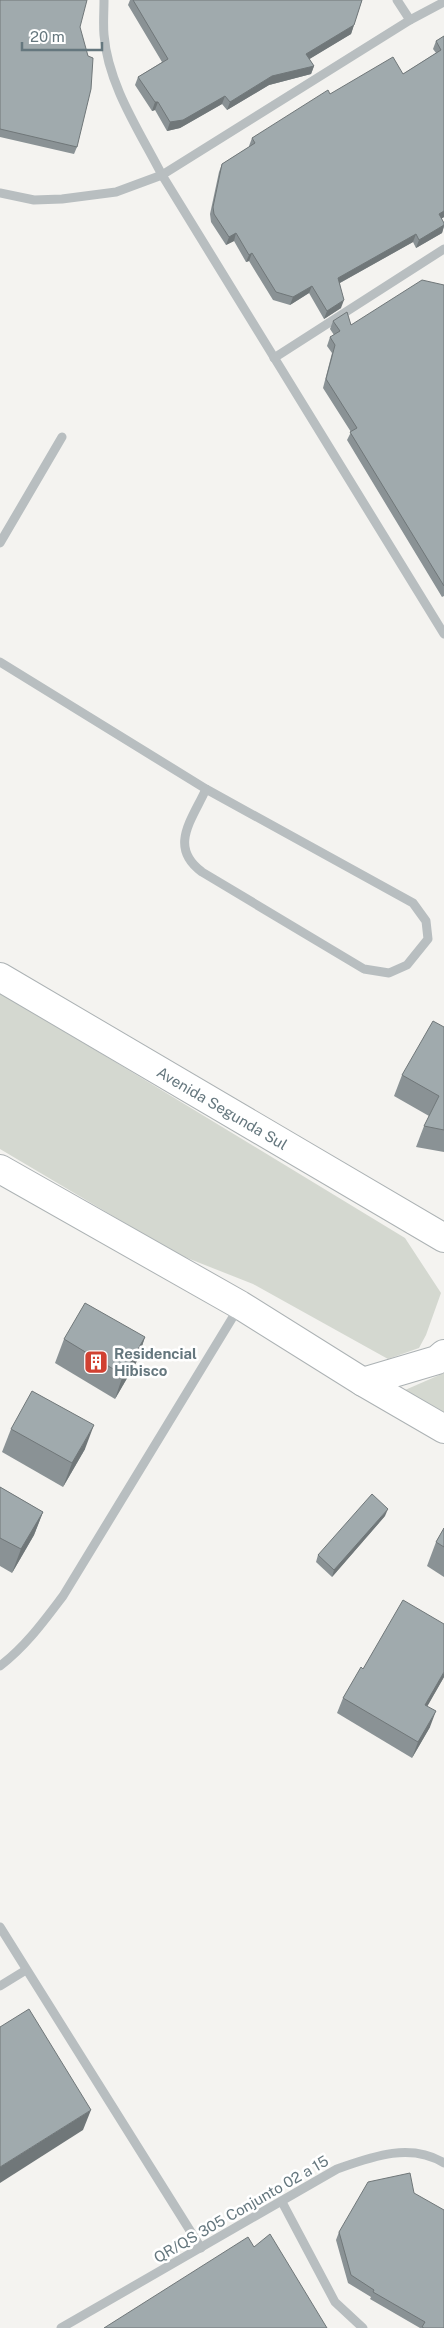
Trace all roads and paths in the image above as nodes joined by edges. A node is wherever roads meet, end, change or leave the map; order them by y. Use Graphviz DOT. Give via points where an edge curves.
graph roads {
  1 [pos="104,0"];
  2 [pos="397,0"];
  3 [pos="444,2"];
  4 [pos="410,20"];
  5 [pos="162,175"];
  6 [pos="0,193"];
  7 [pos="444,249"];
  8 [pos="274,358"];
  9 [pos="62,437"];
  10 [pos="0,543"];
  11 [pos="444,634"];
  12 [pos="0,662"];
  13 [pos="206,789"];
  14 [pos="0,977"];
  15 [pos="0,1169"];
  16 [pos="444,1238"];
  17 [pos="240,1305"];
  18 [pos="444,1354"];
  19 [pos="363,1382"];
  20 [pos="444,1429"];
  21 [pos="0,1666"];
  22 [pos="0,1928"];
  23 [pos="26,1970"];
  24 [pos="0,1986"];
  25 [pos="444,2162"];
  26 [pos="282,2202"];
  27 [pos="201,2248"];
  28 [pos="62,2328"];
  29 [pos="363,2328"];
  1 -- 5 [label="street" via="104,36 111,65 124,101"];
  2 -- 4 [label="street"];
  3 -- 4 [label="street"];
  4 -- 5 [label="street"];
  5 -- 6 [label="street" via="116,192 62,200 34,200"];
  5 -- 8 [label="street"];
  7 -- 8 [label="street"];
  8 -- 11 [label="street"];
  9 -- 10 [label="street"];
  12 -- 13 [label="street"];
  13 -- 13 [label="street" via="413,903 426,921 428,939 407,965 389,973 364,969 202,872 192,865 183,840"];
  14 -- 16 [label="main road, Avenida Segunda Sul"];
  15 -- 17 [label="main road"];
  17 -- 19 [label="main road"];
  17 -- 21 [label="street" via="63,1596 32,1637"];
  18 -- 19 [label="main road" via="437,1360"];
  19 -- 20 [label="main road"];
  22 -- 23 [label="street"];
  23 -- 24 [label="street"];
  23 -- 27 [label="street"];
  25 -- 26 [label="street, QR/QS 305 Conjunto 02 a 15" via="402,2151 366,2159 337,2169"];
  26 -- 27 [label="street, QR/QS 305 Conjunto 02 a 15"];
  26 -- 29 [label="street" via="335,2302"];
  27 -- 28 [label="street, QR/QS 305 Conjunto 02 a 15"];
}
